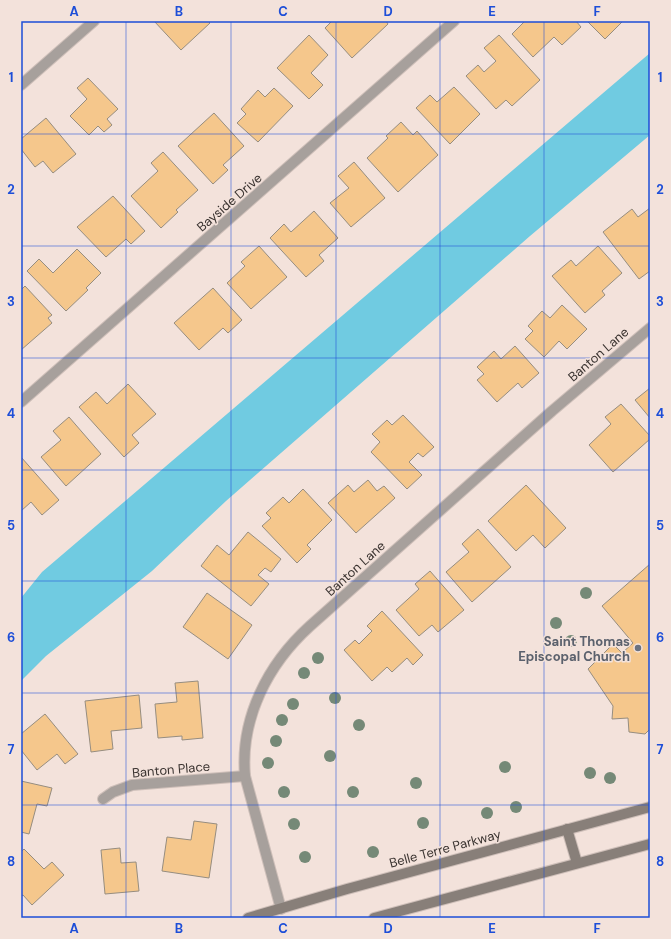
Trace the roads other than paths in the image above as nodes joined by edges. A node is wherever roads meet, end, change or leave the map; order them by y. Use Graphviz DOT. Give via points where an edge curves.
graph roads {
  1 [pos="94,21"];
  2 [pos="454,21"];
  3 [pos="21,85"];
  4 [pos="650,328"];
  5 [pos="21,402"];
  6 [pos="245,776"];
  7 [pos="103,799"];
  8 [pos="650,807"];
  9 [pos="567,828"];
  10 [pos="650,844"];
  11 [pos="577,863"];
  12 [pos="281,909"];
  13 [pos="248,918"];
  14 [pos="374,918"];
  1 -- 3 [label="street"];
  2 -- 5 [label="street, Bayside Drive"];
  4 -- 6 [label="street, Banton Lane" via="528,432 290,646 265,681 254,708 245,746"];
  6 -- 7 [label="street, Banton Place" via="132,785"];
  6 -- 12 [label="street, Banton Lane"];
  8 -- 9 [label="main road, Belle Terre Parkway"];
  9 -- 11 [label="main road"];
  9 -- 12 [label="main road, Belle Terre Parkway"];
  10 -- 11 [label="main road"];
  11 -- 14 [label="main road"];
  12 -- 13 [label="main road, Belle Terre Parkway"];
}
